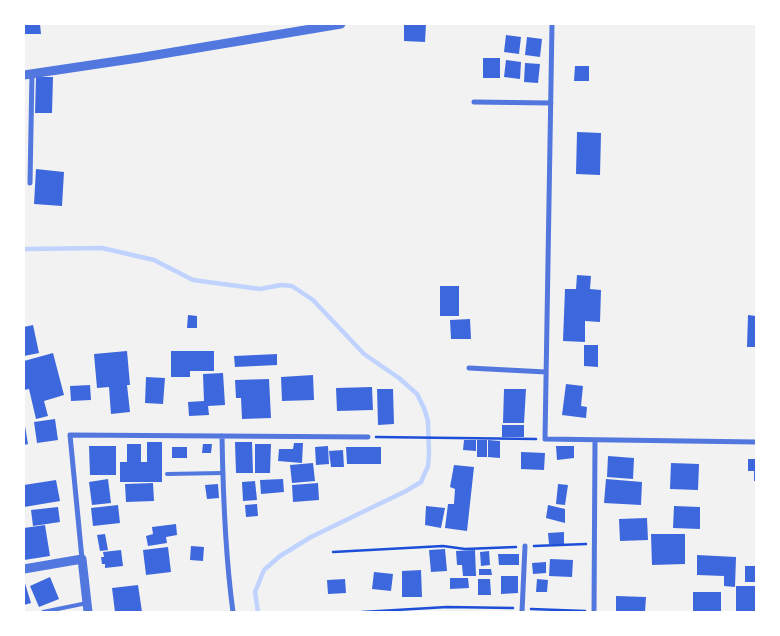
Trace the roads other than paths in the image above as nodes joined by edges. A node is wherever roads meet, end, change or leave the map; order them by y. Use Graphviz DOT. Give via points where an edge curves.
graph roads {
  1 [pos="341,24"];
  2 [pos="552,24"];
  3 [pos="28,74"];
  4 [pos="474,102"];
  5 [pos="551,103"];
  6 [pos="30,183"];
  7 [pos="469,368"];
  8 [pos="546,372"];
  9 [pos="222,436"];
  10 [pos="368,437"];
  11 [pos="595,440"];
  12 [pos="756,442"];
  13 [pos="222,473"];
  14 [pos="167,474"];
  15 [pos="525,546"];
  16 [pos="82,559"];
  17 [pos="24,569"];
  18 [pos="88,608"];
  19 [pos="522,610"];
  20 [pos="43,612"];
  21 [pos="233,612"];
  22 [pos="594,612"];
  1 -- 3 [label="street"];
  2 -- 5 [label="street"];
  3 -- 6 [label="street"];
  4 -- 5 [label="street"];
  5 -- 8 [label="street"];
  7 -- 8 [label="street"];
  8 -- 11 [label="street" via="545,439"];
  9 -- 10 [label="street"];
  9 -- 13 [label="street"];
  9 -- 16 [label="street" via="70,434"];
  11 -- 12 [label="street"];
  11 -- 22 [label="street"];
  13 -- 14 [label="lane"];
  13 -- 21 [label="street"];
  15 -- 19 [label="street"];
  16 -- 17 [label="street"];
  16 -- 18 [label="street"];
  18 -- 20 [label="lane"];
}
